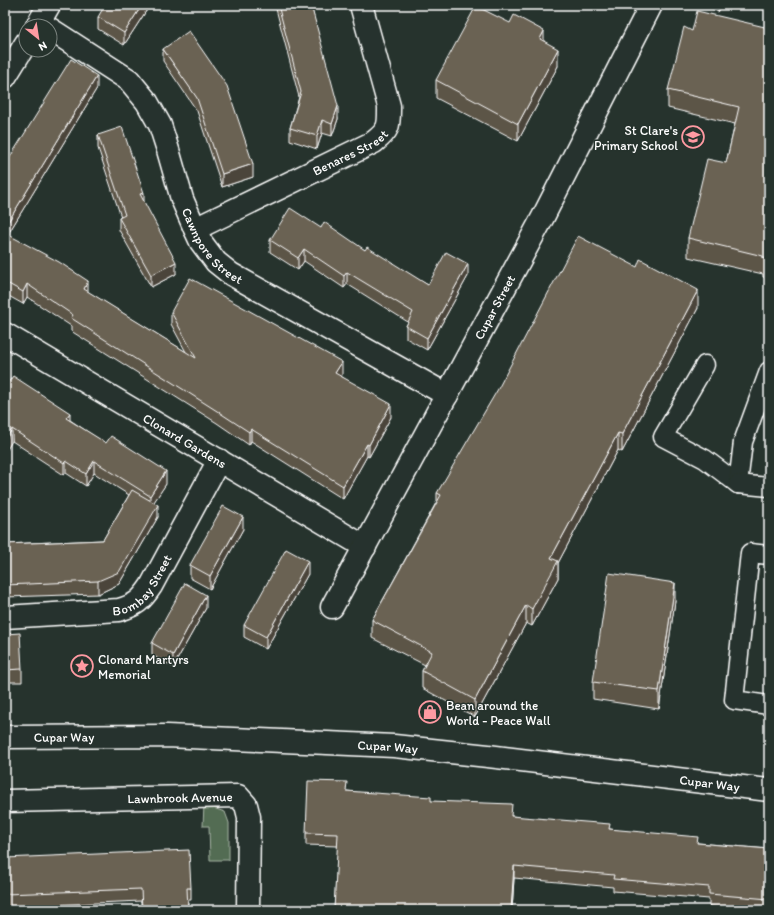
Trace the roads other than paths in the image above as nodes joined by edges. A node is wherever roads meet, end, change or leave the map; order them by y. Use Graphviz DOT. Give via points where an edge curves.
graph roads {
  1 [pos="361,5"];
  2 [pos="651,5"];
  3 [pos="58,32"];
  4 [pos="18,56"];
  5 [pos="5,77"];
  6 [pos="195,229"];
  7 [pos="5,334"];
  8 [pos="705,365"];
  9 [pos="769,371"];
  10 [pos="447,395"];
  11 [pos="219,460"];
  12 [pos="738,484"];
  13 [pos="769,487"];
  14 [pos="365,547"];
  15 [pos="769,555"];
  16 [pos="332,607"];
  17 [pos="5,617"];
  18 [pos="769,705"];
  19 [pos="5,737"];
  20 [pos="769,790"];
  21 [pos="5,801"];
  22 [pos="248,910"];
  1 -- 6 [label="street, Benares Street" via="388,106 389,123 385,133 374,142"];
  2 -- 10 [label="street, Cupar Street" via="543,217"];
  3 -- 6 [label="street, Cawnpore Street" via="129,80 147,102 160,125 182,199"];
  4 -- 5 [label="street"];
  6 -- 10 [label="street, Cawnpore Street" via="216,262 231,274"];
  7 -- 11 [label="street, Clonard Gardens"];
  8 -- 12 [label="lane" via="663,437 705,459"];
  9 -- 12 [label="lane" via="744,442"];
  10 -- 14 [label="street, Cupar Street"];
  11 -- 14 [label="street, Clonard Gardens"];
  11 -- 17 [label="street, Bombay Street" via="143,598 132,606 119,610"];
  12 -- 13 [label="lane"];
  14 -- 16 [label="street, Cupar Street"];
  15 -- 18 [label="lane" via="750,553 734,700"];
  19 -- 20 [label="street, Cupar Way" via="167,736 394,746"];
  21 -- 22 [label="street, Lawnbrook Avenue" via="238,796 246,805 249,817"];
}
